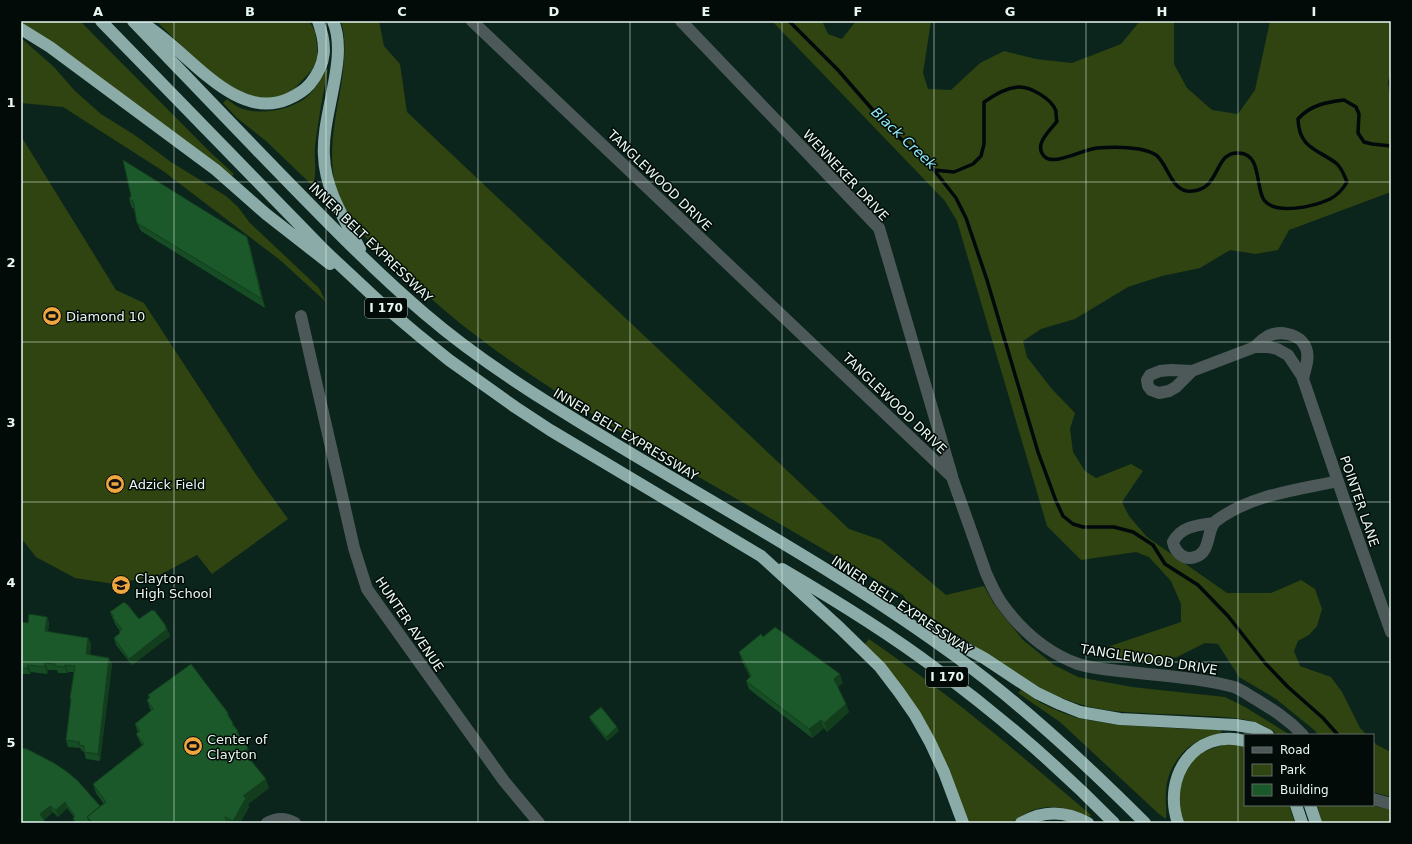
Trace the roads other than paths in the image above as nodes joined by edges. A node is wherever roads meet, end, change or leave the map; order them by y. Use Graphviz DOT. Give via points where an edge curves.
graph roads {
  1 [pos="102,21"];
  2 [pos="133,21"];
  3 [pos="137,21"];
  4 [pos="318,21"];
  5 [pos="333,21"];
  6 [pos="472,21"];
  7 [pos="681,21"];
  8 [pos="21,29"];
  9 [pos="365,259"];
  10 [pos="385,307"];
  11 [pos="301,316"];
  12 [pos="1256,347"];
  13 [pos="1192,371"];
  14 [pos="1303,379"];
  15 [pos="952,477"];
  16 [pos="1338,481"];
  17 [pos="1214,523"];
  18 [pos="761,556"];
  19 [pos="876,601"];
  20 [pos="1391,632"];
  21 [pos="1266,734"];
  22 [pos="1302,734"];
  23 [pos="1244,741"];
  24 [pos="1374,799"];
  25 [pos="1391,804"];
  26 [pos="1296,806"];
  27 [pos="1310,806"];
  28 [pos="267,823"];
  29 [pos="295,823"];
  30 [pos="539,823"];
  31 [pos="963,823"];
  32 [pos="1021,823"];
  33 [pos="1088,823"];
  34 [pos="1114,823"];
  35 [pos="1145,823"];
  36 [pos="1178,823"];
  37 [pos="1302,823"];
  38 [pos="1316,823"];
  1 -- 10 [label="highway, I 170" via="296,221"];
  2 -- 9 [label="highway, INNER BELT EXPRESSWAY / I 170"];
  3 -- 4 [label="highway" via="175,47 222,88 246,101 272,104 298,95 316,77 325,48 324,35"];
  5 -- 9 [label="highway" via="338,43 324,136 326,173 334,197"];
  6 -- 15 [label="street, TANGLEWOOD DRIVE"];
  7 -- 15 [label="street, WENNEKER DRIVE" via="879,228"];
  8 -- 10 [label="highway" via="50,47 216,170 266,214"];
  9 -- 19 [label="highway, INNER BELT EXPRESSWAY / I 170" via="426,314 524,388"];
  10 -- 18 [label="highway, I 170" via="448,360 515,407"];
  11 -- 30 [label="street, HUNTER AVENUE" via="354,548 367,588 504,782"];
  12 -- 13 [label="street, POINTER LANE"];
  12 -- 14 [label="street, POINTER LANE" via="1277,349 1288,356"];
  12 -- 14 [label="street, POINTER LANE" via="1265,337 1278,334 1288,334 1300,339 1306,348 1308,360"];
  14 -- 16 [label="street, POINTER LANE"];
  15 -- 22 [label="street, TANGLEWOOD DRIVE" via="986,573 1002,604 1021,626 1049,649 1080,664 1206,681 1236,688 1280,713"];
  16 -- 17 [label="street" via="1256,500"];
  16 -- 20 [label="street, POINTER LANE"];
  18 -- 31 [label="highway" via="863,649 899,692 930,742"];
  18 -- 34 [label="highway, I 170" via="866,620 935,668 1031,745"];
  19 -- 21 [label="highway" via="984,658 1037,693 1080,712 1120,719 1236,725 1254,728"];
  19 -- 35 [label="highway, INNER BELT EXPRESSWAY / I 170" via="960,659 1025,711"];
  23 -- 36 [label="highway" via="1224,739 1207,743 1185,762 1178,773 1174,788"];
  24 -- 25 [label="street"];
  26 -- 37 [label="highway"];
  27 -- 38 [label="highway"];
  28 -- 29 [label="street" via="275,819 284,819"];
  32 -- 33 [label="highway" via="1047,813 1061,813"];
}
